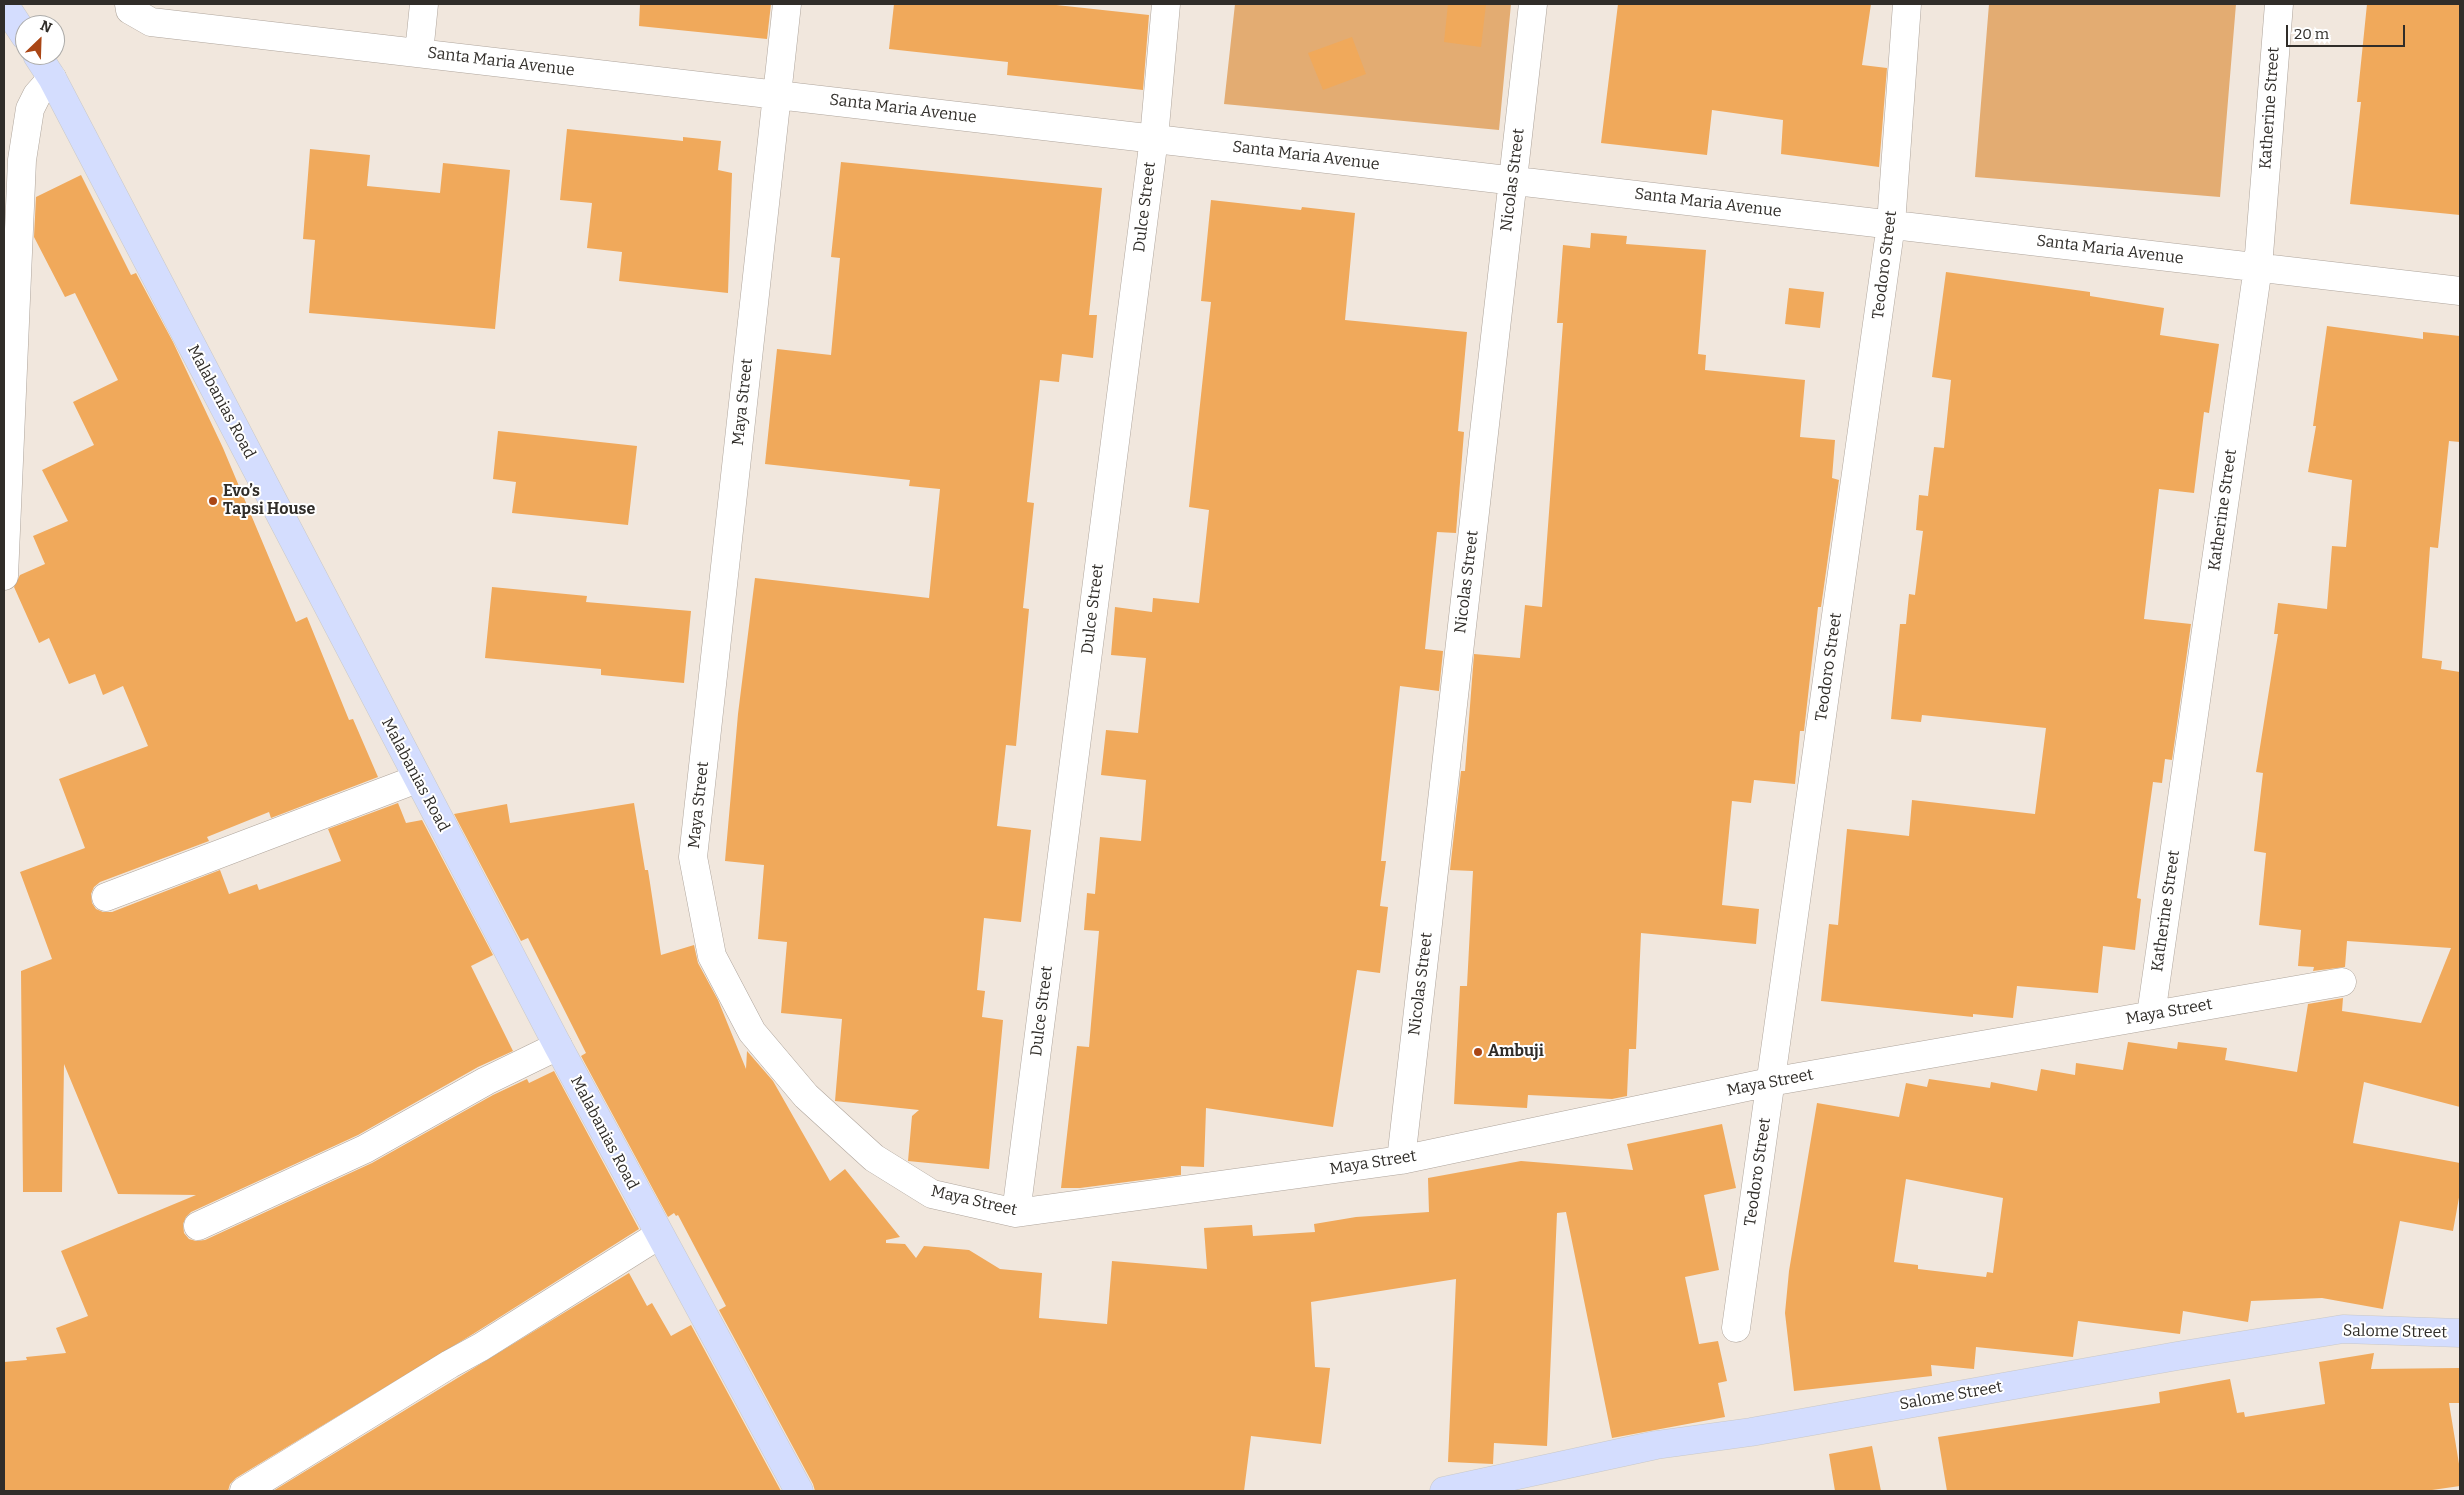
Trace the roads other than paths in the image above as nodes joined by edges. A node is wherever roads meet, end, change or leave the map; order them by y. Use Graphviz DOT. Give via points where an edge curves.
graph roads {
  1 [pos="4,4"];
  2 [pos="129,4"];
  3 [pos="424,4"];
  4 [pos="787,4"];
  5 [pos="1166,4"];
  6 [pos="1533,4"];
  7 [pos="1907,4"];
  8 [pos="2279,4"];
  9 [pos="15,21"];
  10 [pos="419,53"];
  11 [pos="44,65"];
  12 [pos="52,78"];
  13 [pos="777,95"];
  14 [pos="1154,138"];
  15 [pos="1513,180"];
  16 [pos="1891,224"];
  17 [pos="2258,267"];
  18 [pos="2460,291"];
  19 [pos="4,576"];
  20 [pos="417,779"];
  21 [pos="106,897"];
  22 [pos="2342,982"];
  23 [pos="2151,1015"];
  24 [pos="558,1046"];
  25 [pos="1770,1082"];
  26 [pos="1401,1160"];
  27 [pos="1016,1214"];
  28 [pos="198,1226"];
  29 [pos="659,1235"];
  30 [pos="1736,1328"];
  31 [pos="2460,1333"];
  32 [pos="244,1491"];
  33 [pos="799,1491"];
  34 [pos="1444,1491"];
  1 -- 9 [label="main road"];
  2 -- 10 [label="street, Santa Maria Avenue" via="130,10 151,22"];
  3 -- 10 [label="street"];
  4 -- 13 [label="street, Maya Street"];
  5 -- 14 [label="street, Dulce Street"];
  6 -- 15 [label="street, Nicolas Street"];
  7 -- 16 [label="street, Teodoro Street"];
  8 -- 17 [label="street, Katherine Street"];
  10 -- 13 [label="street, Santa Maria Avenue"];
  11 -- 12 [label="main road, Malabanias Road"];
  12 -- 19 [label="street" via="30,109 22,160"];
  12 -- 20 [label="main road, Malabanias Road"];
  13 -- 14 [label="street, Santa Maria Avenue"];
  13 -- 27 [label="street, Maya Street" via="693,857 712,956 752,1032 806,1096 874,1158 932,1194"];
  14 -- 15 [label="street, Santa Maria Avenue"];
  14 -- 27 [label="street, Dulce Street"];
  15 -- 16 [label="street, Santa Maria Avenue"];
  15 -- 26 [label="street, Nicolas Street"];
  16 -- 17 [label="street, Santa Maria Avenue"];
  16 -- 25 [label="street, Teodoro Street"];
  17 -- 18 [label="street, Santa Maria Avenue"];
  17 -- 23 [label="street, Katherine Street"];
  20 -- 21 [label="street"];
  20 -- 24 [label="main road, Malabanias Road"];
  22 -- 23 [label="street, Maya Street"];
  23 -- 25 [label="street, Maya Street"];
  24 -- 28 [label="street" via="486,1081 365,1149"];
  24 -- 29 [label="main road, Malabanias Road"];
  25 -- 26 [label="street, Maya Street"];
  25 -- 30 [label="street, Teodoro Street"];
  26 -- 27 [label="street, Maya Street"];
  29 -- 32 [label="street"];
  29 -- 33 [label="main road, Malabanias Road"];
  31 -- 34 [label="main road, Salome Street" via="2334,1331 1750,1432 1656,1445"];
}
